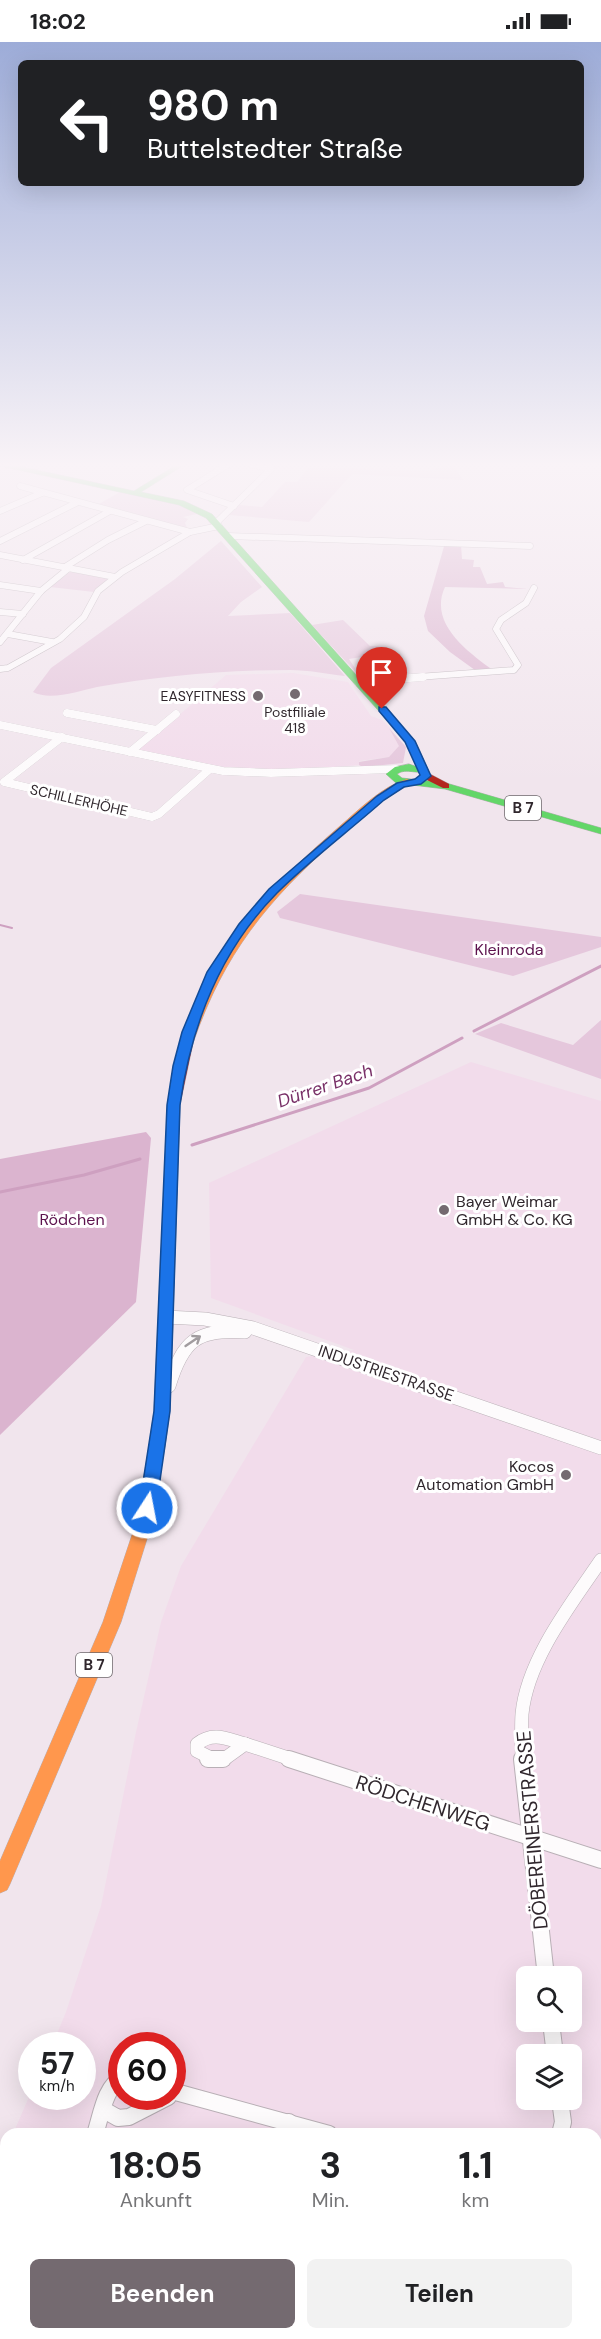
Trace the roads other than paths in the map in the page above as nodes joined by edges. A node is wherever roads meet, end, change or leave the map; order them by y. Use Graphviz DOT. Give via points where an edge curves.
graph roads {
  1 [pos="66,569"];
  2 [pos="73,569"];
  3 [pos="128,569"];
  4 [pos="258,569"];
  5 [pos="115,577"];
  6 [pos="0,585"];
  7 [pos="534,588"];
  8 [pos="41,591"];
  9 [pos="0,612"];
  10 [pos="24,615"];
  11 [pos="8,634"];
  12 [pos="0,642"];
  13 [pos="52,642"];
  14 [pos="0,669"];
  15 [pos="358,682"];
  16 [pos="67,712"];
  17 [pos="176,714"];
  18 [pos="0,725"];
  19 [pos="157,729"];
  20 [pos="62,737"];
  21 [pos="130,752"];
  22 [pos="210,769"];
  23 [pos="407,775"];
  24 [pos="601,831"];
  25 [pos="166,1317"];
  26 [pos="272,1334"];
  27 [pos="162,1411"];
  28 [pos="601,1448"];
  29 [pos="601,1560"];
  30 [pos="245,1744"];
  31 [pos="530,1838"];
  32 [pos="601,1860"];
  33 [pos="0,1884"];
  34 [pos="545,1966"];
  35 [pos="108,2091"];
  36 [pos="186,2097"];
  37 [pos="104,2110"];
  38 [pos="140,2110"];
  39 [pos="561,2110"];
  40 [pos="97,2128"];
  41 [pos="287,2128"];
  42 [pos="562,2128"];
  1 -- 8 [label="street"];
  2 -- 5 [label="street"];
  3 -- 5 [label="street"];
  4 -- 15 [label="main road"];
  5 -- 13 [label="street" via="95,595 75,626"];
  6 -- 8 [label="street"];
  7 -- 15 [label="street" via="526,603 501,620 496,629 518,665 514,670"];
  8 -- 10 [label="street"];
  9 -- 10 [label="street"];
  10 -- 11 [label="street"];
  11 -- 12 [label="street"];
  11 -- 13 [label="street"];
  13 -- 14 [label="street"];
  15 -- 23 [label="main road" via="410,741 415,752"];
  16 -- 19 [label="street"];
  17 -- 19 [label="street"];
  18 -- 20 [label="street"];
  19 -- 21 [label="street"];
  20 -- 21 [label="street"];
  20 -- 22 [label="street, SCHILLERHÖHE" via="4,782 152,817"];
  21 -- 22 [label="street"];
  22 -- 23 [label="street" via="260,773 354,770"];
  23 -- 24 [label="main road, B 7"];
  23 -- 25 [label="main road, B 7" via="297,869 257,909 213,972 180,1066 174,1105"];
  25 -- 26 [label="street, INDUSTRIESTRASSE" via="221,1321"];
  25 -- 27 [label="main road, B 7"];
  27 -- 26 [label="street, one-way" via="179,1354 194,1340 210,1333 232,1331"];
  26 -- 28 [label="street, INDUSTRIESTRASSE"];
  27 -- 33 [label="main road, B 7" via="151,1492 126,1585"];
  29 -- 31 [label="street, DÖBEREINERSTRASSE" via="534,1667 522,1713 522,1763"];
  30 -- 31 [label="street, RÖDCHENWEG"];
  31 -- 32 [label="street, RÖDCHENWEG"];
  31 -- 34 [label="street, DÖBEREINERSTRASSE"];
  35 -- 37 [label="street"];
  36 -- 41 [label="street"];
  37 -- 38 [label="street" via="118,2118"];
  37 -- 40 [label="street"];
  39 -- 42 [label="street"];
}
